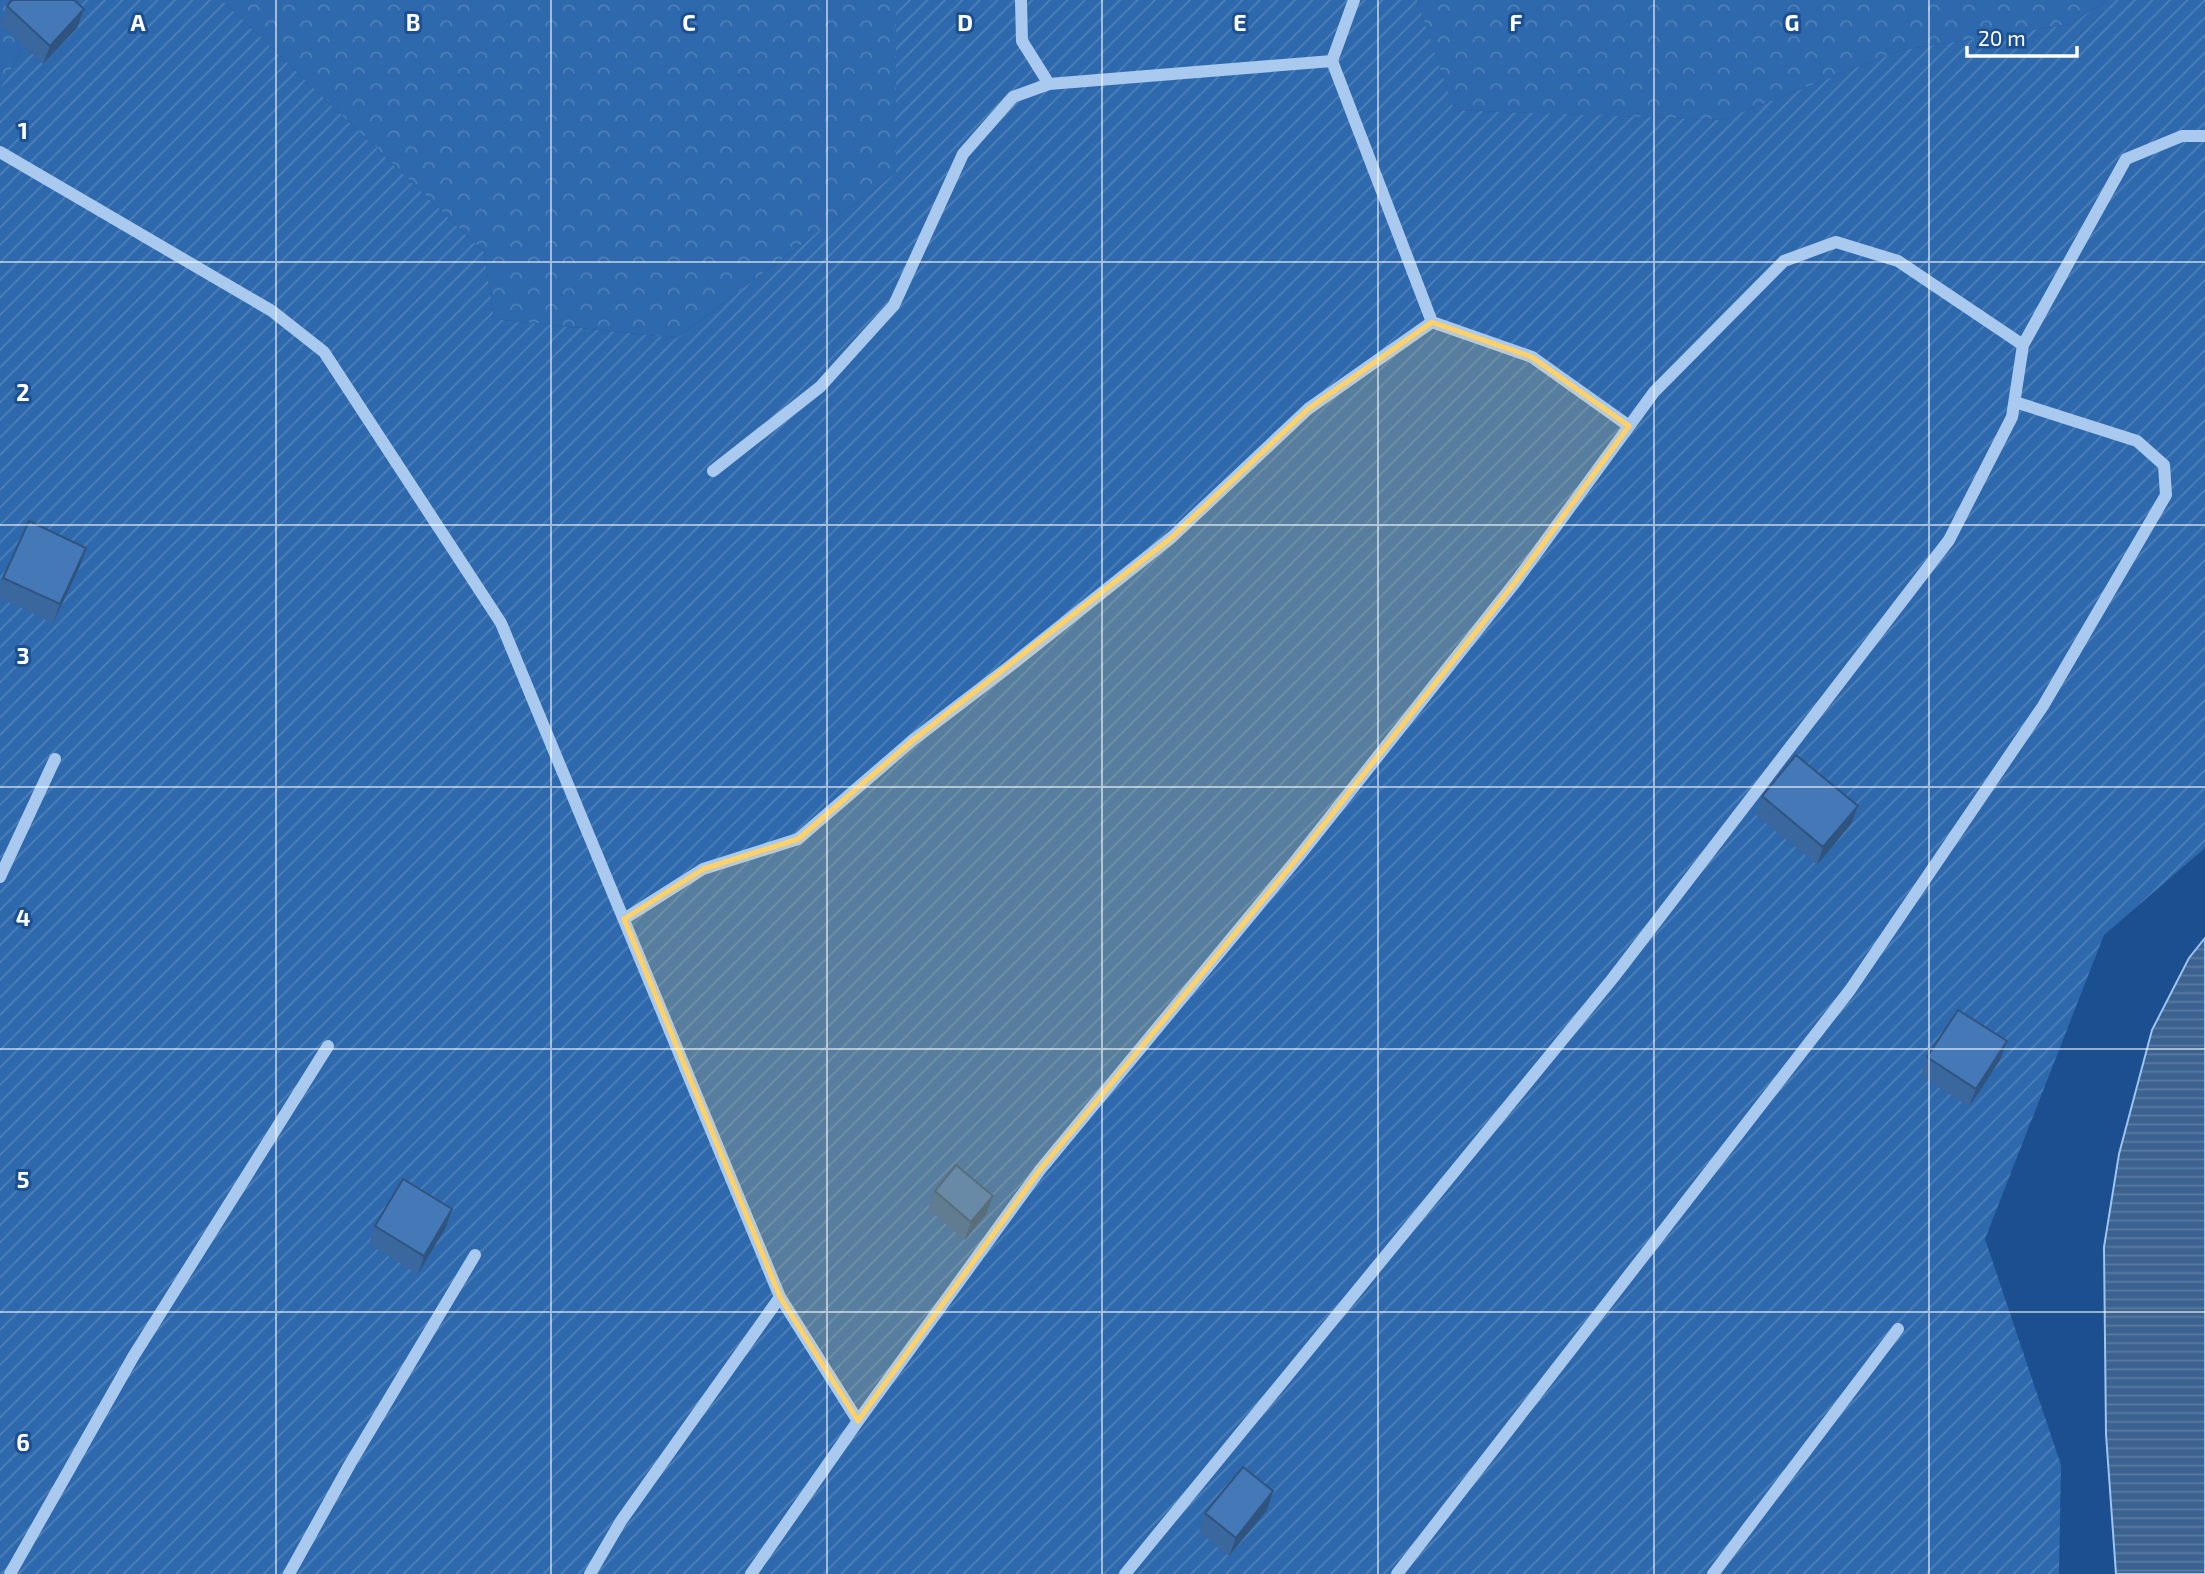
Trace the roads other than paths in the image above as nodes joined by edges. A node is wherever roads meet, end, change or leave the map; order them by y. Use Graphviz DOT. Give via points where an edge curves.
graph roads {
  1 [pos="1021,0"];
  2 [pos="1354,0"];
  3 [pos="1332,61"];
  4 [pos="1048,84"];
  5 [pos="2205,136"];
  6 [pos="0,152"];
  7 [pos="1432,322"];
  8 [pos="2024,345"];
  9 [pos="2015,402"];
  10 [pos="1629,426"];
  11 [pos="713,471"];
  12 [pos="55,759"];
  13 [pos="0,877"];
  14 [pos="624,919"];
  15 [pos="328,1046"];
  16 [pos="475,1255"];
  17 [pos="779,1297"];
  18 [pos="1898,1329"];
  19 [pos="858,1421"];
  20 [pos="10,1574"];
  21 [pos="289,1574"];
  22 [pos="590,1574"];
  23 [pos="751,1574"];
  24 [pos="1125,1574"];
  25 [pos="1397,1574"];
  26 [pos="1713,1574"];
  1 -- 4 [label="street" via="1022,40"];
  2 -- 3 [label="street"];
  3 -- 4 [label="street"];
  3 -- 7 [label="street"];
  4 -- 11 [label="street" via="1013,97 963,154 894,305 820,387"];
  5 -- 8 [label="street" via="2182,136 2126,159"];
  6 -- 14 [label="street" via="272,311 324,352 501,623"];
  7 -- 10 [label="street" via="1532,357"];
  7 -- 14 [label="street" via="1308,409 1172,537 913,740 798,839 703,869"];
  8 -- 9 [label="street"];
  8 -- 10 [label="street" via="1898,261 1836,242 1784,261 1654,392"];
  9 -- 24 [label="street" via="1949,540 1613,978"];
  9 -- 25 [label="street" via="2137,440 2164,465 2166,495 2043,706 1850,990"];
  10 -- 19 [label="street" via="1517,580 1296,860 1040,1170"];
  12 -- 13 [label="street"];
  14 -- 17 [label="street"];
  15 -- 20 [label="street" via="133,1357"];
  16 -- 21 [label="street"];
  17 -- 19 [label="street"];
  17 -- 22 [label="street" via="621,1521"];
  18 -- 26 [label="street"];
  19 -- 23 [label="street"];
}
